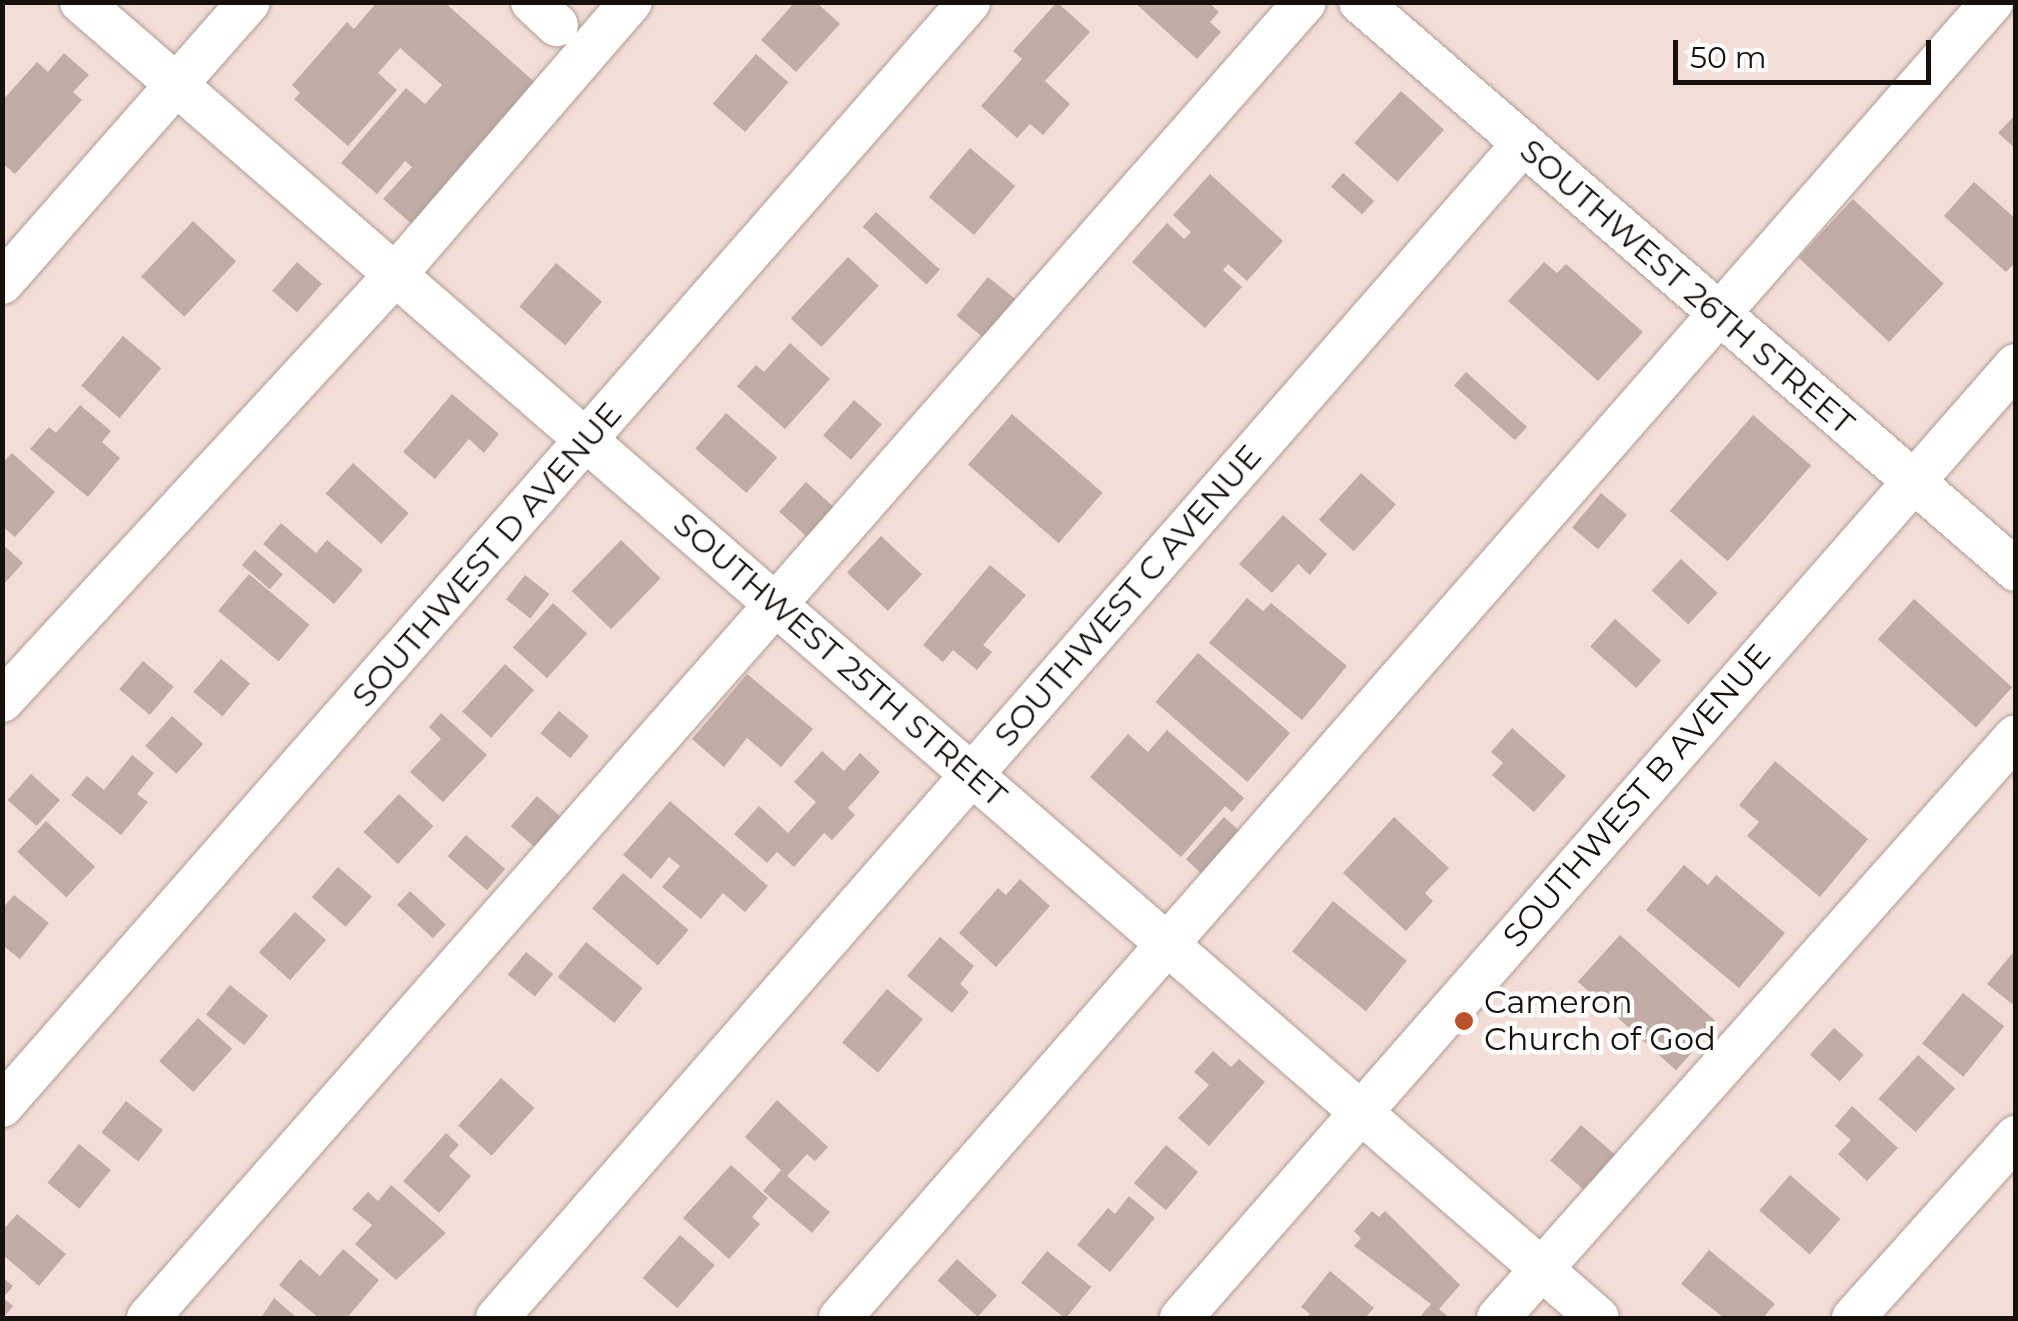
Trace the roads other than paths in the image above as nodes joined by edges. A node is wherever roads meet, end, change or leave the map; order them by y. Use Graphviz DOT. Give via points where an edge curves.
graph roads {
  1 [pos="81,2"];
  2 [pos="249,2"];
  3 [pos="631,2"];
  4 [pos="969,2"];
  5 [pos="1305,2"];
  6 [pos="1360,2"];
  7 [pos="1992,2"];
  8 [pos="176,84"];
  9 [pos="1522,144"];
  10 [pos="395,275"];
  11 [pos="3,283"];
  12 [pos="1722,316"];
  13 [pos="2016,365"];
  14 [pos="587,441"];
  15 [pos="1912,481"];
  16 [pos="2016,570"];
  17 [pos="777,606"];
  18 [pos="2,701"];
  19 [pos="2016,736"];
  20 [pos="972,775"];
  21 [pos="1168,945"];
  22 [pos="2,1106"];
  23 [pos="1361,1114"];
  24 [pos="2016,1137"];
  25 [pos="1541,1269"];
  26 [pos="148,1318"];
  27 [pos="497,1318"];
  28 [pos="840,1318"];
  29 [pos="1181,1318"];
  30 [pos="1498,1318"];
  31 [pos="1598,1318"];
  32 [pos="1853,1318"];
  1 -- 8 [label="street, SOUTHWEST 25TH STREET"];
  2 -- 8 [label="street"];
  3 -- 10 [label="street"];
  4 -- 14 [label="street, SOUTHWEST D AVENUE"];
  5 -- 17 [label="street"];
  6 -- 9 [label="street, SOUTHWEST 26TH STREET"];
  7 -- 12 [label="street"];
  8 -- 10 [label="street, SOUTHWEST 25TH STREET"];
  8 -- 11 [label="street"];
  9 -- 12 [label="street, SOUTHWEST 26TH STREET"];
  9 -- 20 [label="street, SOUTHWEST C AVENUE"];
  10 -- 14 [label="street, SOUTHWEST 25TH STREET"];
  10 -- 18 [label="street"];
  12 -- 15 [label="street, SOUTHWEST 26TH STREET"];
  12 -- 21 [label="street"];
  13 -- 15 [label="street, SOUTHWEST B AVENUE"];
  14 -- 17 [label="street, SOUTHWEST 25TH STREET"];
  14 -- 22 [label="street, SOUTHWEST D AVENUE"];
  15 -- 16 [label="street, SOUTHWEST 26TH STREET"];
  15 -- 23 [label="street, SOUTHWEST B AVENUE"];
  17 -- 20 [label="street, SOUTHWEST 25TH STREET"];
  17 -- 26 [label="street"];
  19 -- 25 [label="street"];
  20 -- 21 [label="street, SOUTHWEST 25TH STREET"];
  20 -- 27 [label="street, SOUTHWEST C AVENUE"];
  21 -- 23 [label="street, SOUTHWEST 25TH STREET"];
  21 -- 28 [label="street"];
  23 -- 25 [label="street, SOUTHWEST 25TH STREET"];
  23 -- 29 [label="street, SOUTHWEST B AVENUE"];
  24 -- 32 [label="street"];
  25 -- 30 [label="street"];
  25 -- 31 [label="street, SOUTHWEST 25TH STREET"];
}
